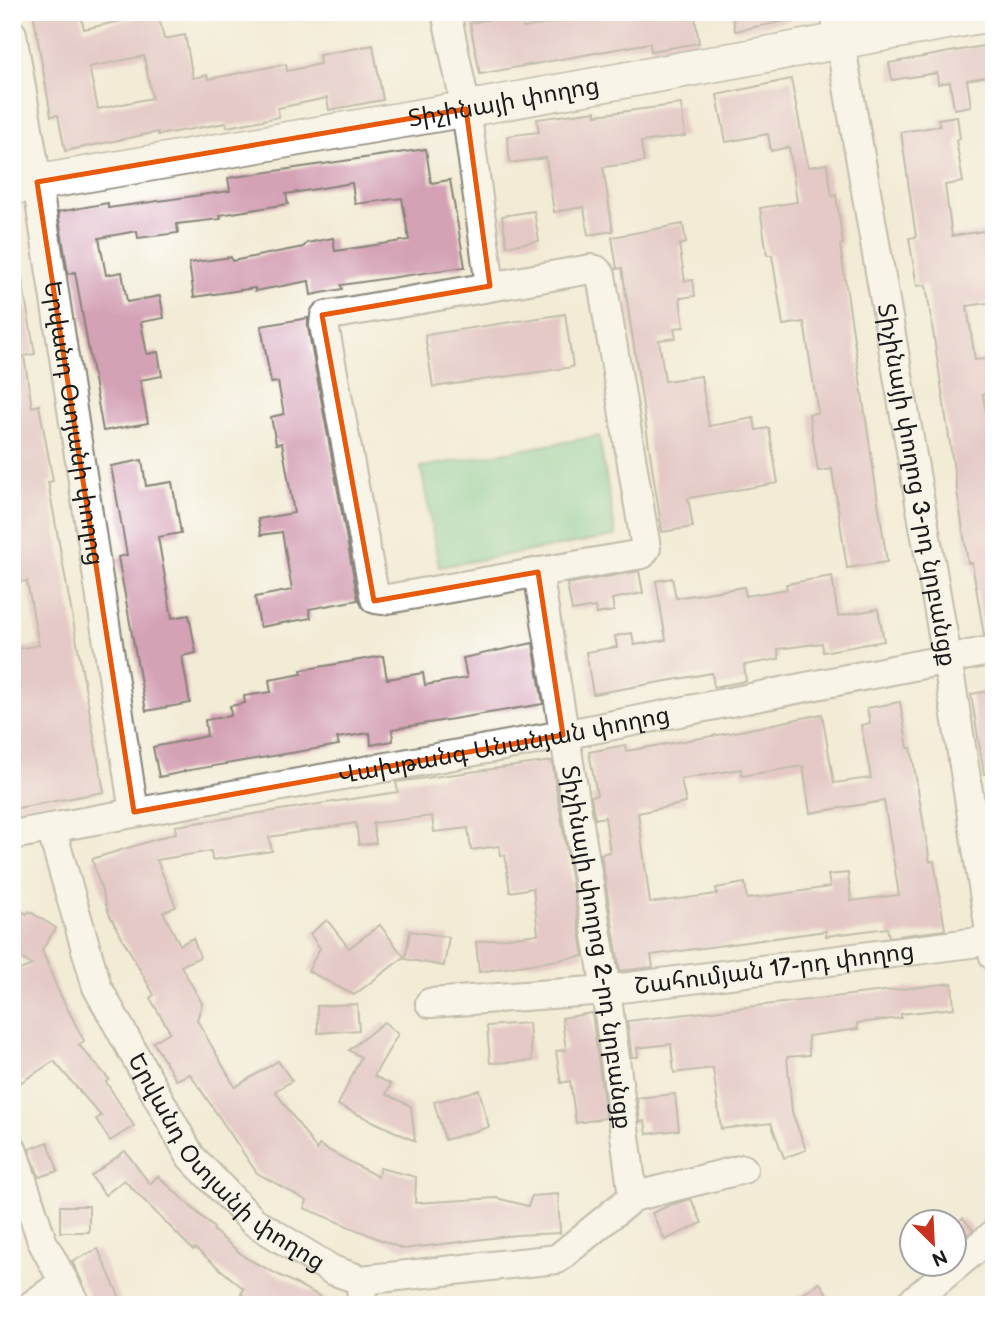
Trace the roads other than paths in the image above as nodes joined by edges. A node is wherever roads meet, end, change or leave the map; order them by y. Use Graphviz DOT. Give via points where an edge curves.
graph roads {
  1 [pos="446,12"];
  2 [pos="994,13"];
  3 [pos="837,27"];
  4 [pos="12,34"];
  5 [pos="466,109"];
  6 [pos="25,185"];
  7 [pos="490,286"];
  8 [pos="538,572"];
  9 [pos="994,650"];
  10 [pos="947,658"];
  11 [pos="563,735"];
  12 [pos="134,812"];
  13 [pos="51,828"];
  14 [pos="12,835"];
  15 [pos="993,945"];
  16 [pos="606,990"];
  17 [pos="430,1003"];
  18 [pos="12,1149"];
  19 [pos="743,1169"];
  20 [pos="633,1197"];
  21 [pos="994,1234"];
  22 [pos="361,1292"];
  23 [pos="70,1293"];
  24 [pos="32,1305"];
  25 [pos="908,1305"];
  1 -- 5 [label="street"];
  2 -- 3 [label="main road, Տիչինայի փողոց"];
  3 -- 5 [label="main road, Տիչինայի փողոց"];
  3 -- 10 [label="street, Տիչինայի փողոց 3-րդ նրբանցք"];
  4 -- 6 [label="street, Երվանդ Օտյանի փողոց"];
  5 -- 6 [label="main road, Տիչինայի փողոց"];
  5 -- 7 [label="street"];
  6 -- 12 [label="street, Երվանդ Օտյանի փողոց"];
  7 -- 8 [label="street" via="591,268 601,275 646,548 636,556"];
  7 -- 8 [label="street" via="332,313 325,316 324,325 375,599"];
  8 -- 11 [label="street, Տիչինայի փողոց 2-րդ նրբանցք"];
  9 -- 10 [label="street, Վախթանգ Անանյան փողոց"];
  10 -- 11 [label="street, Վախթանգ Անանյան փողոց"];
  10 -- 15 [label="street, Տիչինայի փողոց 3-րդ նրբանցք"];
  11 -- 12 [label="street, Վախթանգ Անանյան փողոց"];
  11 -- 16 [label="street, Տիչինայի փողոց 2-րդ նրբանցք"];
  12 -- 13 [label="street, Վախթանգ Անանյան փողոց"];
  13 -- 14 [label="street, Վախթանգ Անանյան փողոց"];
  13 -- 22 [label="street, Երվանդ Օտյանի փողոց" via="97,987 191,1157 253,1221"];
  15 -- 16 [label="street, Շահումյան 17-րդ փողոց"];
  16 -- 17 [label="street, Շահումյան 17-րդ փողոց"];
  16 -- 20 [label="street, Տիչինայի փողոց 2-րդ նրբանցք"];
  18 -- 23 [label="street" via="42,1241"];
  19 -- 20 [label="street, Երվանդ Օտյանի փողոց"];
  20 -- 22 [label="street, Երվանդ Օտյանի փողոց" via="557,1259"];
  21 -- 25 [label="street"];
  23 -- 24 [label="street"];
}
